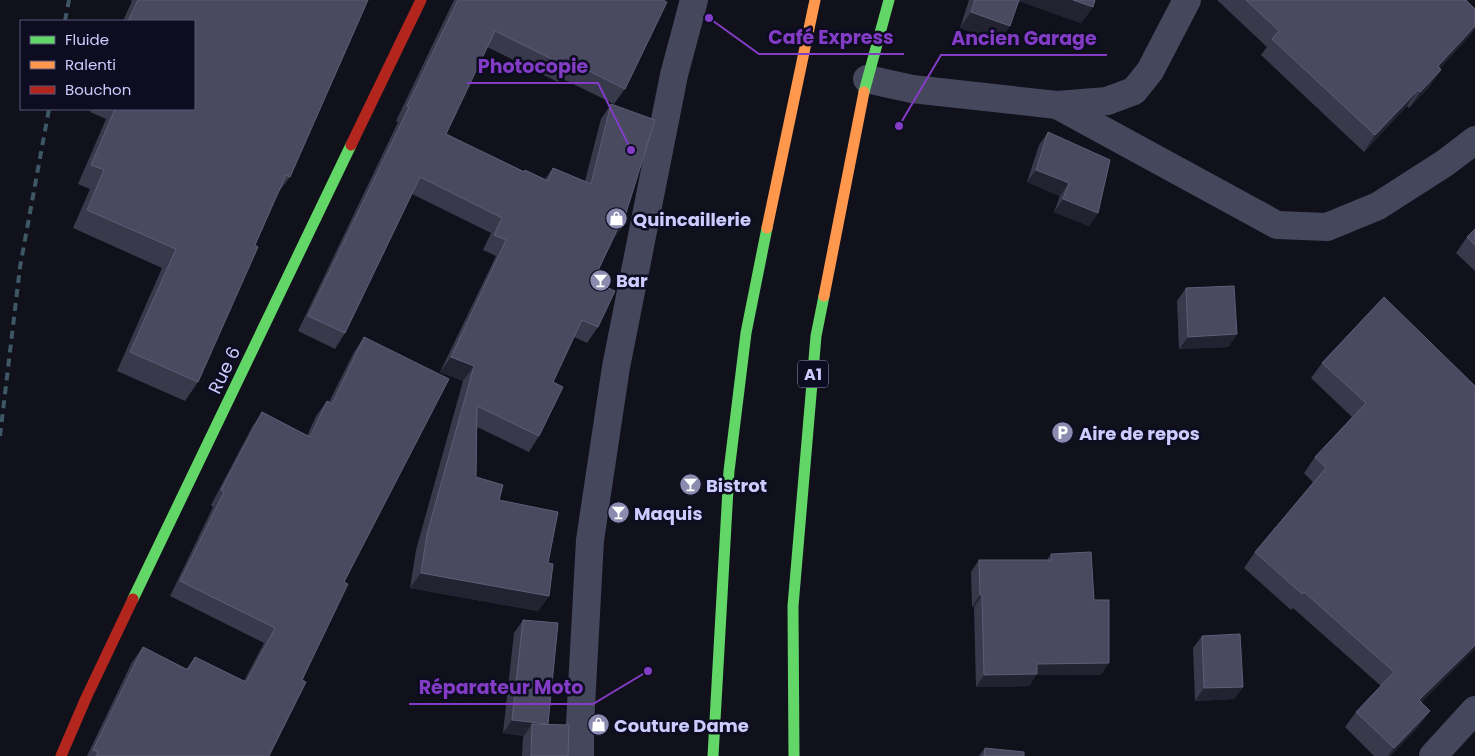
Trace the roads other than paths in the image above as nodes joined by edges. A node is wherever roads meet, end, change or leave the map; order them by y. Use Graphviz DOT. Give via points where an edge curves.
graph roads {
  1 [pos="421,0"];
  2 [pos="694,0"];
  3 [pos="815,0"];
  4 [pos="889,0"];
  5 [pos="1187,0"];
  6 [pos="867,79"];
  7 [pos="1057,105"];
  8 [pos="1475,140"];
  9 [pos="1475,710"];
  10 [pos="62,756"];
  11 [pos="580,756"];
  12 [pos="713,756"];
  13 [pos="794,756"];
  14 [pos="1433,756"];
  1 -- 10 [label="main road, Rue 6" via="86,698"];
  2 -- 11 [label="street" via="674,75 618,357 590,540"];
  3 -- 12 [label="main road" via="746,333 729,471"];
  4 -- 6 [label="main road, A1"];
  5 -- 7 [label="street" via="1150,71 1134,92 1107,101"];
  6 -- 7 [label="street" via="912,88"];
  6 -- 13 [label="main road, A1" via="816,336 793,606"];
  7 -- 8 [label="street" via="1277,225 1327,227 1378,206 1445,164"];
  9 -- 14 [label="street"];
}
